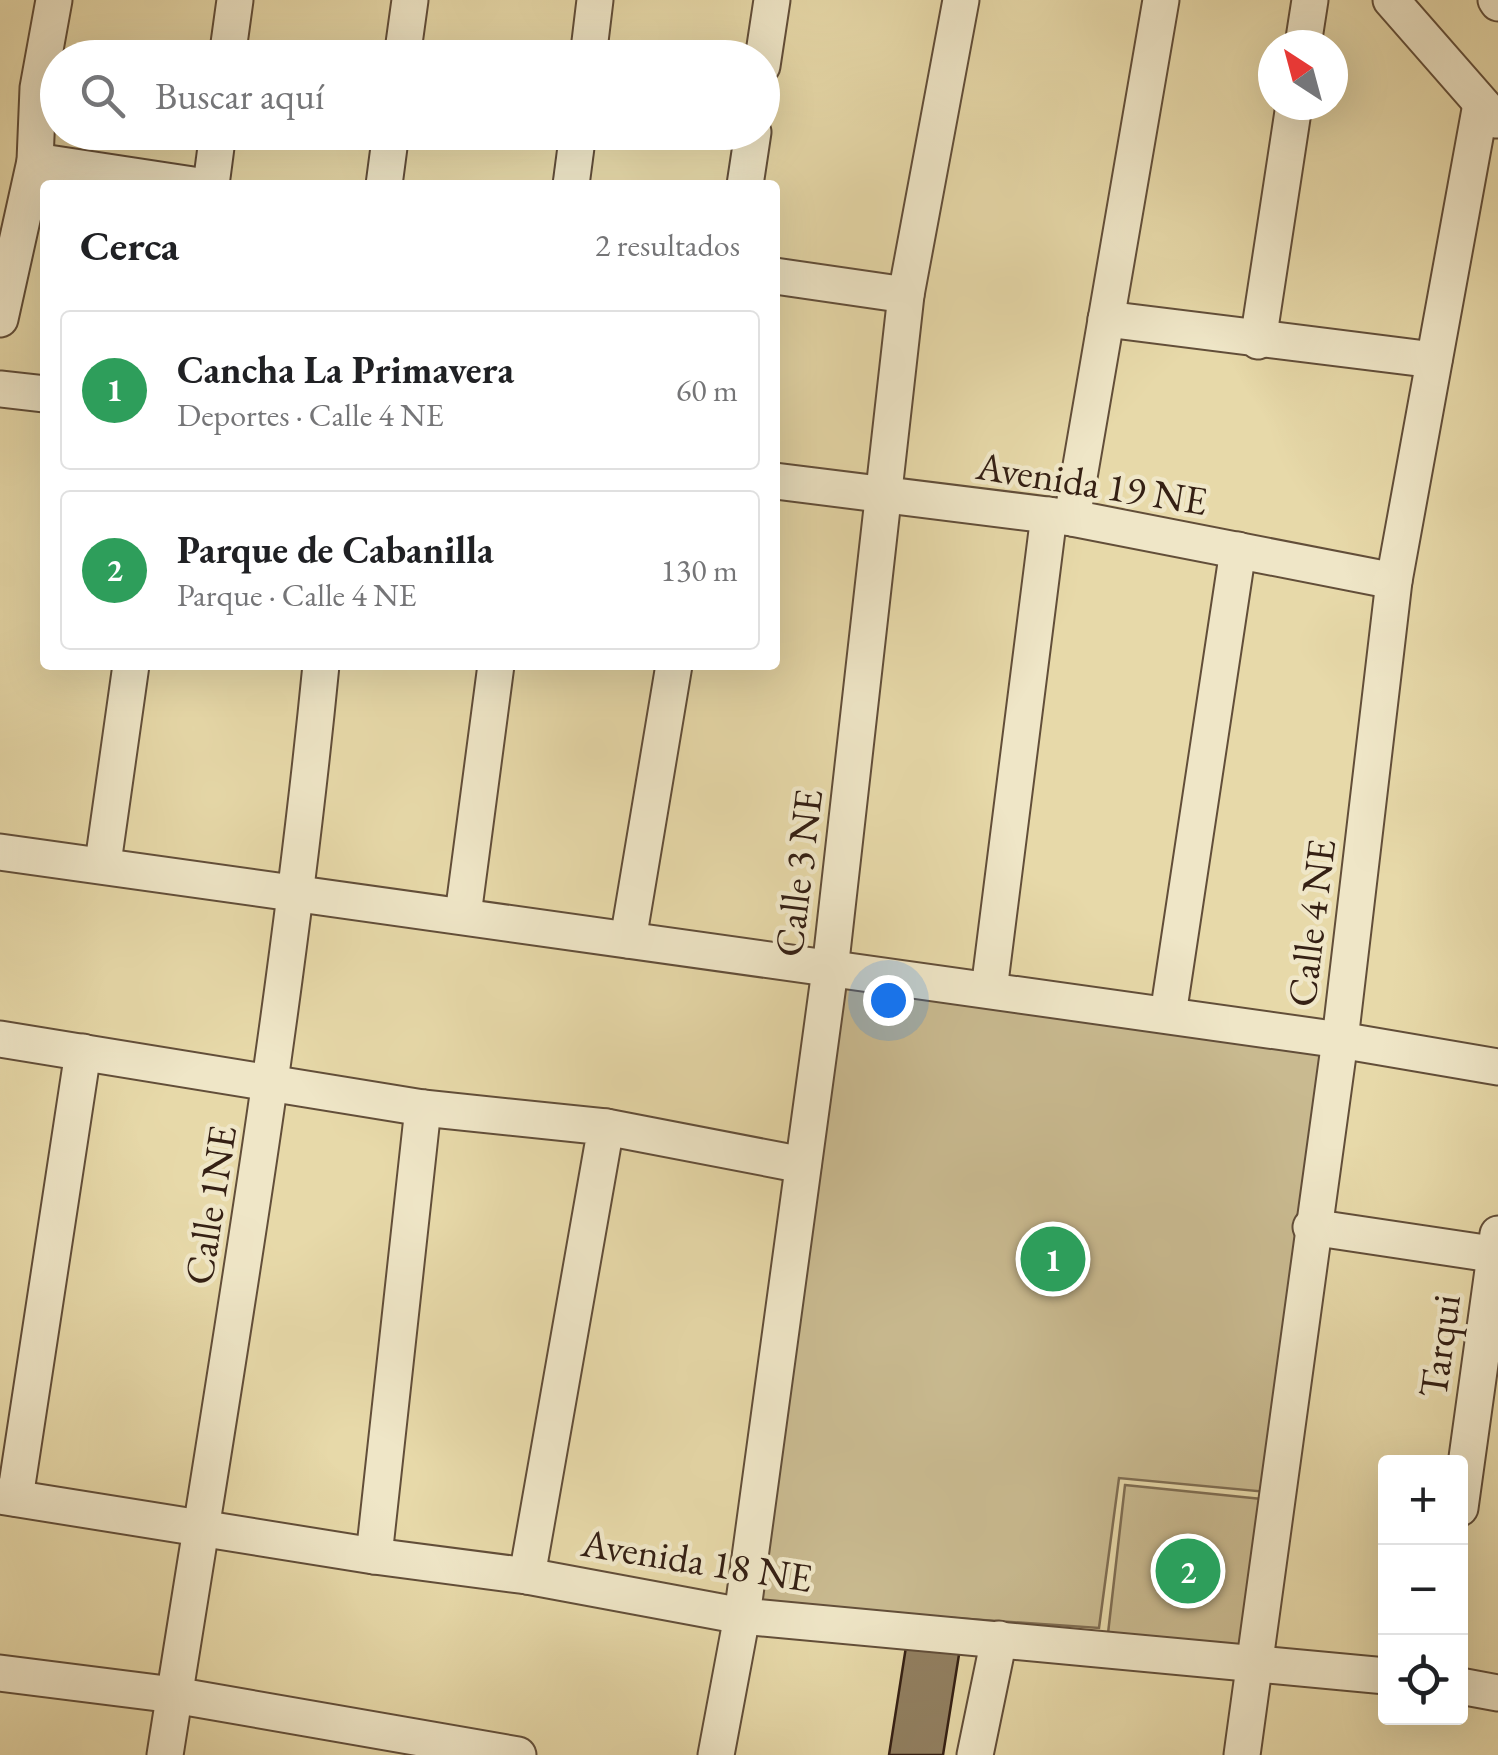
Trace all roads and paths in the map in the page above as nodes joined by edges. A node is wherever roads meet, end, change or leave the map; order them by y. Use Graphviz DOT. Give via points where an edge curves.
graph roads {
  1 [pos="54,0"];
  2 [pos="235,0"];
  3 [pos="410,0"];
  4 [pos="595,0"];
  5 [pos="772,0"];
  6 [pos="961,0"];
  7 [pos="1162,0"];
  8 [pos="1310,0"];
  9 [pos="1391,0"];
  10 [pos="1306,30"];
  11 [pos="47,40"];
  12 [pos="229,40"];
  13 [pos="404,40"];
  14 [pos="590,40"];
  15 [pos="766,40"];
  16 [pos="40,77"];
  17 [pos="1490,113"];
  18 [pos="1292,120"];
  19 [pos="216,150"];
  20 [pos="389,150"];
  21 [pos="576,150"];
  22 [pos="750,150"];
  23 [pos="35,162"];
  24 [pos="159,180"];
  25 [pos="212,180"];
  26 [pos="385,180"];
  27 [pos="572,180"];
  28 [pos="746,180"];
  29 [pos="780,277"];
  30 [pos="906,295"];
  31 [pos="0,318"];
  32 [pos="1106,319"];
  33 [pos="1258,342"];
  34 [pos="1434,360"];
  35 [pos="0,389"];
  36 [pos="40,393"];
  37 [pos="780,482"];
  38 [pos="885,493"];
  39 [pos="1060,517"];
  40 [pos="1238,550"];
  41 [pos="1394,581"];
  42 [pos="130,670"];
  43 [pos="320,670"];
  44 [pos="495,670"];
  45 [pos="673,670"];
  46 [pos="0,852"];
  47 [pos="104,863"];
  48 [pos="299,891"];
  49 [pos="462,915"];
  50 [pos="628,940"];
  51 [pos="830,970"];
  52 [pos="989,990"];
  53 [pos="1168,1015"];
  54 [pos="0,1038"];
  55 [pos="1340,1040"];
  56 [pos="83,1052"];
  57 [pos="1498,1067"];
  58 [pos="272,1083"];
  59 [pos="423,1108"];
  60 [pos="606,1127"];
  61 [pos="804,1165"];
  62 [pos="1311,1227"];
  63 [pos="1497,1248"];
  64 [pos="1468,1455"];
  65 [pos="8,1497"];
  66 [pos="202,1528"];
  67 [pos="374,1556"];
  68 [pos="528,1576"];
  69 [pos="742,1616"];
  70 [pos="1000,1639"];
  71 [pos="1254,1661"];
  72 [pos="1378,1675"];
  73 [pos="1,1682"];
  74 [pos="1468,1687"];
  75 [pos="1498,1693"];
  76 [pos="174,1695"];
  77 [pos="165,1755"];
  78 [pos="518,1755"];
  79 [pos="716,1755"];
  80 [pos="974,1755"];
  81 [pos="1242,1755"];
  1 -- 11 [label="street"];
  2 -- 12 [label="street"];
  3 -- 13 [label="street"];
  4 -- 14 [label="street"];
  5 -- 15 [label="street"];
  6 -- 30 [label="street, Calle 3 NE"];
  7 -- 32 [label="street"];
  8 -- 10 [label="street"];
  9 -- 17 [label="street"];
  16 -- 23 [label="street"];
  17 -- 34 [label="street, Calle 4 NE"];
  18 -- 33 [label="street"];
  19 -- 25 [label="street"];
  20 -- 26 [label="street"];
  21 -- 27 [label="street"];
  22 -- 28 [label="street"];
  23 -- 24 [label="street"];
  23 -- 31 [label="street"];
  29 -- 30 [label="street"];
  30 -- 38 [label="street, Calle 3 NE"];
  32 -- 33 [label="street"];
  32 -- 39 [label="street"];
  33 -- 34 [label="street"];
  34 -- 41 [label="street, Calle 4 NE"];
  35 -- 36 [label="street"];
  37 -- 38 [label="street, Avenida 19 NE"];
  38 -- 39 [label="street, Avenida 19 NE"];
  38 -- 51 [label="street, Calle 3 NE"];
  39 -- 40 [label="street, Avenida 19 NE"];
  39 -- 52 [label="street"];
  40 -- 41 [label="street, Avenida 19 NE"];
  40 -- 53 [label="street"];
  41 -- 55 [label="street, Calle 4 NE"];
  42 -- 47 [label="street"];
  43 -- 48 [label="street, Calle 1NE"];
  44 -- 49 [label="street"];
  45 -- 50 [label="street"];
  46 -- 47 [label="street"];
  47 -- 48 [label="street"];
  48 -- 49 [label="street"];
  48 -- 58 [label="street, Calle 1NE"];
  49 -- 50 [label="street"];
  50 -- 51 [label="street"];
  51 -- 52 [label="street"];
  51 -- 61 [label="street, Calle 3 NE"];
  52 -- 53 [label="street"];
  53 -- 55 [label="street"];
  54 -- 56 [label="street"];
  55 -- 57 [label="street"];
  55 -- 62 [label="street, Calle 4 NE"];
  56 -- 58 [label="street"];
  56 -- 65 [label="street"];
  58 -- 59 [label="street"];
  58 -- 66 [label="street, Calle 1NE"];
  59 -- 60 [label="street"];
  59 -- 67 [label="street"];
  60 -- 61 [label="street"];
  60 -- 68 [label="street"];
  61 -- 69 [label="street, Calle 3 NE"];
  62 -- 63 [label="street"];
  62 -- 71 [label="street, Calle 4 NE"];
  63 -- 64 [label="street, Tarqui"];
  65 -- 66 [label="street, Avenida 18 NE"];
  66 -- 67 [label="street, Avenida 18 NE"];
  66 -- 76 [label="street, Calle 1NE"];
  67 -- 68 [label="street, Avenida 18 NE"];
  68 -- 69 [label="street, Avenida 18 NE"];
  69 -- 70 [label="street, Avenida 18 NE"];
  69 -- 79 [label="street, Calle 3 NE"];
  70 -- 71 [label="street, Avenida 18 NE"];
  70 -- 80 [label="street"];
  71 -- 72 [label="street, Avenida 18 NE"];
  71 -- 81 [label="street, Calle 4 NE"];
  73 -- 76 [label="street"];
  74 -- 75 [label="street"];
  76 -- 77 [label="street, Calle 1NE"];
  76 -- 78 [label="street"];
}
